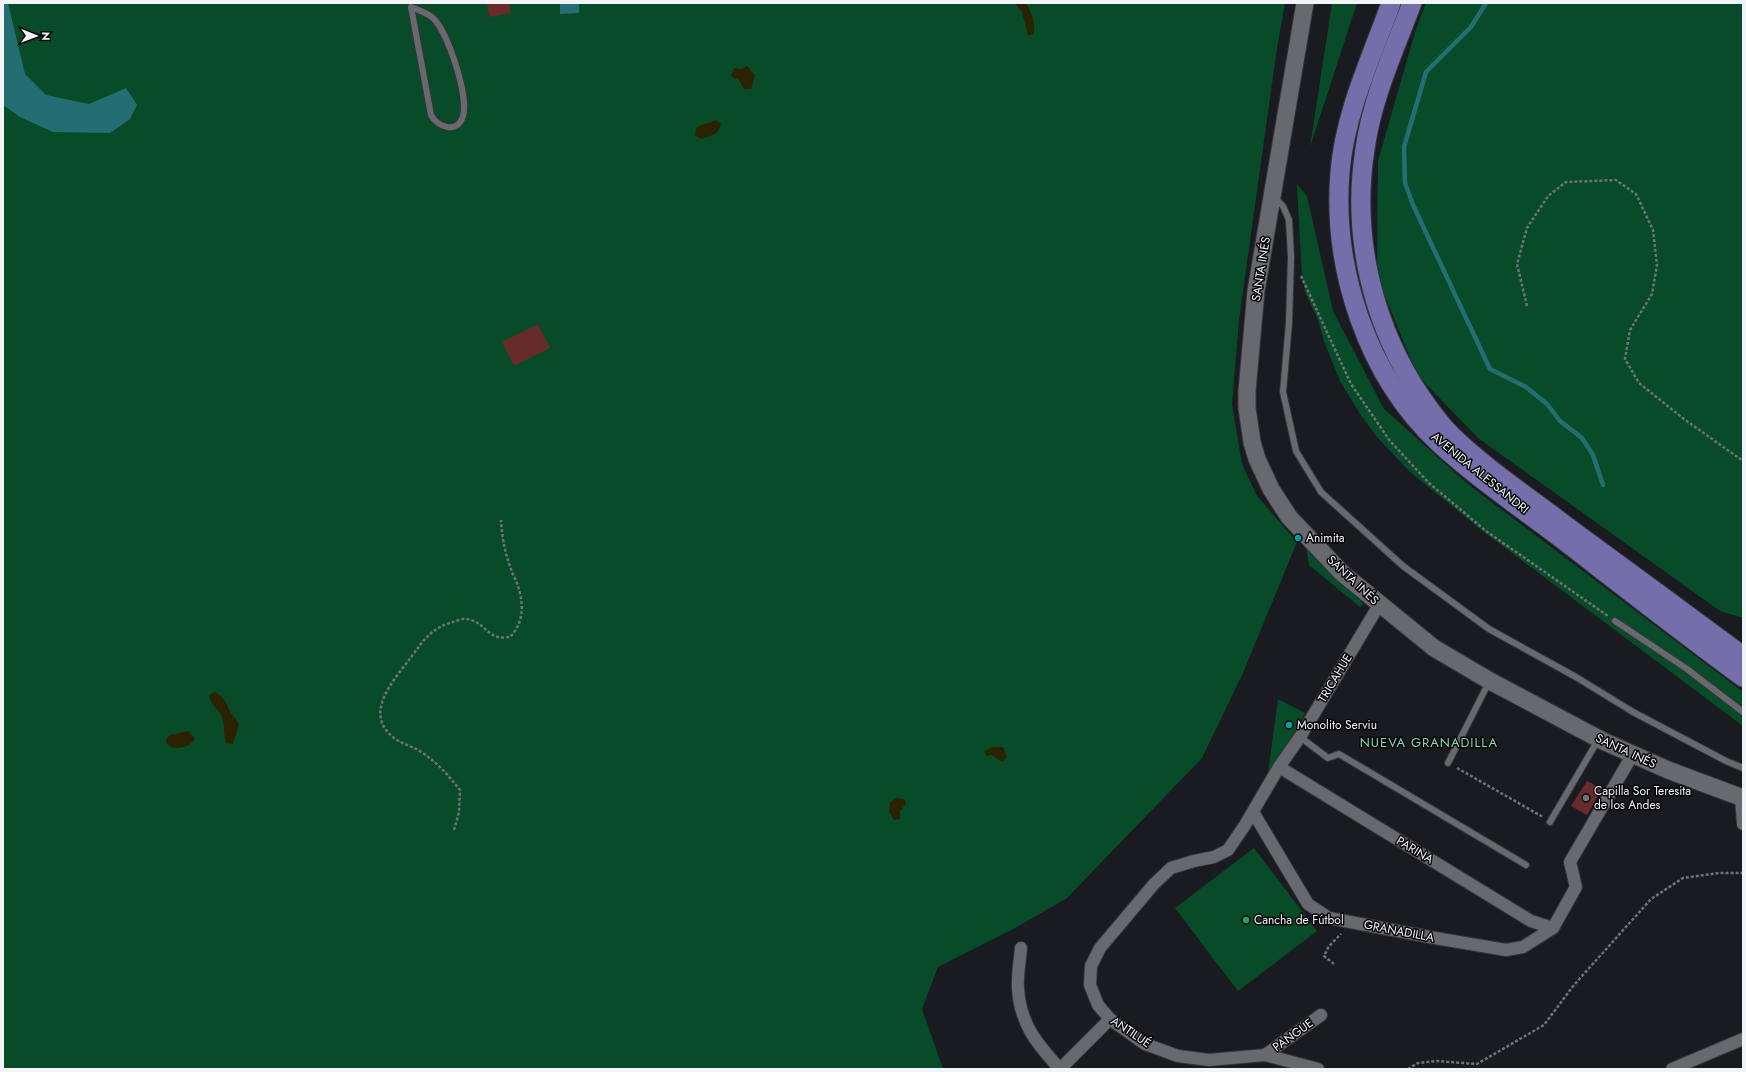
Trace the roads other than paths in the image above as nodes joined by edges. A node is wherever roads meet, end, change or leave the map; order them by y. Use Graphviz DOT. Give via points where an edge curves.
graph roads {
  1 [pos="1305,3"];
  2 [pos="1391,3"];
  3 [pos="1412,3"];
  4 [pos="411,5"];
  5 [pos="1273,195"];
  6 [pos="1379,605"];
  7 [pos="1615,621"];
  8 [pos="1743,656"];
  9 [pos="1743,677"];
  10 [pos="1490,681"];
  11 [pos="1743,712"];
  12 [pos="1300,737"];
  13 [pos="1598,738"];
  14 [pos="1633,754"];
  15 [pos="1448,763"];
  16 [pos="1279,767"];
  17 [pos="1743,768"];
  18 [pos="1742,798"];
  19 [pos="1253,812"];
  20 [pos="1550,822"];
  21 [pos="1743,824"];
  22 [pos="1526,865"];
  23 [pos="1553,928"];
  24 [pos="1021,948"];
  25 [pos="1321,1015"];
  26 [pos="1110,1019"];
  27 [pos="1743,1039"];
  28 [pos="1264,1055"];
  29 [pos="1060,1069"];
  30 [pos="1318,1069"];
  31 [pos="1672,1069"];
  1 -- 5 [label="main road, SANTA INÉS"];
  2 -- 9 [label="main road, AVENIDA ALESSANDRI" via="1356,96 1340,171 1342,248 1347,275 1354,302 1375,353 1403,400 1439,442 1680,631"];
  3 -- 8 [label="main road, AVENIDA ALESSANDRI" via="1376,98 1368,130 1362,174 1361,225 1368,276 1393,349 1419,394 1450,434 1479,459"];
  4 -- 4 [label="lane" via="431,115 438,125 455,126 463,118 464,97 448,40 432,16"];
  5 -- 6 [label="main road, SANTA INÉS" via="1256,291 1247,391 1252,442 1270,489 1290,517 1342,572"];
  5 -- 17 [label="lane" via="1283,206 1290,228 1291,292 1283,392 1296,451 1321,492 1403,566 1489,629 1633,712"];
  6 -- 10 [label="main road, SANTA INÉS" via="1434,648"];
  6 -- 12 [label="street, TRICAHUE"];
  7 -- 11 [label="lane" via="1687,669"];
  10 -- 13 [label="main road, SANTA INÉS"];
  10 -- 15 [label="lane"];
  12 -- 16 [label="street, TRICAHUE"];
  12 -- 22 [label="lane" via="1328,758 1339,754"];
  13 -- 14 [label="main road, SANTA INÉS"];
  13 -- 20 [label="lane"];
  14 -- 18 [label="main road, SANTA INÉS"];
  14 -- 23 [label="street" via="1570,862 1576,887"];
  16 -- 19 [label="street, TRICAHUE"];
  16 -- 23 [label="street, PARINA" via="1532,921"];
  18 -- 21 [label="street"];
  19 -- 23 [label="street, GRANADILLA" via="1308,904 1329,918 1506,950 1523,947"];
  19 -- 26 [label="street, ANTILUÉ" via="1228,850 1214,857 1171,868 1154,884 1100,948 1091,966 1090,985 1098,1005"];
  24 -- 29 [label="street" via="1018,988 1023,1018 1037,1044"];
  25 -- 28 [label="street, PANGUE"];
  26 -- 28 [label="street, ANTILUÉ" via="1145,1044 1178,1056 1209,1060"];
  26 -- 29 [label="street"];
  27 -- 31 [label="street"];
  28 -- 30 [label="street, ANTILUÉ"];
}
